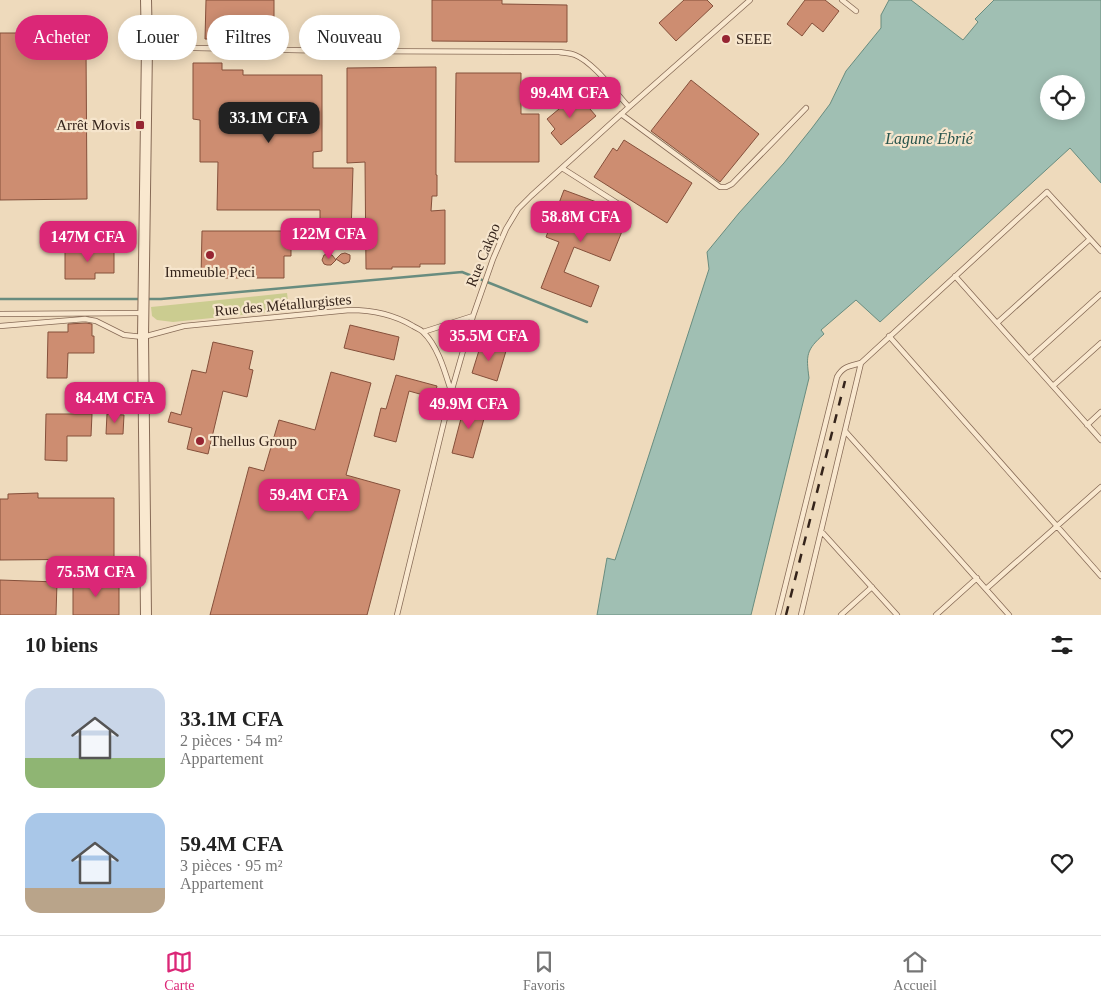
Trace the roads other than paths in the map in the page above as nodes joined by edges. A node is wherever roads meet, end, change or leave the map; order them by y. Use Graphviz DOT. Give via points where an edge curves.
graph roads {
  1 [pos="146,0"];
  2 [pos="750,0"];
  3 [pos="842,0"];
  4 [pos="856,12"];
  5 [pos="146,15"];
  6 [pos="197,48"];
  7 [pos="147,60"];
  8 [pos="629,107"];
  9 [pos="806,108"];
  10 [pos="621,114"];
  11 [pos="562,168"];
  12 [pos="628,210"];
  13 [pos="1090,239"];
  14 [pos="1101,251"];
  15 [pos="955,276"];
  16 [pos="1101,294"];
  17 [pos="143,312"];
  18 [pos="0,314"];
  19 [pos="473,316"];
  20 [pos="997,324"];
  21 [pos="0,326"];
  22 [pos="423,332"];
  23 [pos="889,336"];
  24 [pos="143,337"];
  25 [pos="1101,342"];
  26 [pos="1029,360"];
  27 [pos="861,363"];
  28 [pos="1053,386"];
  29 [pos="451,393"];
  30 [pos="1101,412"];
  31 [pos="1087,425"];
  32 [pos="845,430"];
  33 [pos="1101,440"];
  34 [pos="1101,487"];
  35 [pos="1056,526"];
  36 [pos="821,530"];
  37 [pos="1101,576"];
  38 [pos="977,578"];
  39 [pos="872,587"];
  40 [pos="986,589"];
  41 [pos="893,611"];
  42 [pos="146,615"];
  43 [pos="397,615"];
  44 [pos="778,615"];
  45 [pos="802,615"];
  46 [pos="841,615"];
  47 [pos="888,615"];
  48 [pos="897,615"];
  49 [pos="936,615"];
  50 [pos="1009,615"];
  1 -- 5 [label="street"];
  2 -- 8 [label="lane, Rue Cakpo"];
  3 -- 4 [label="lane"];
  6 -- 8 [label="lane" via="574,54 595,70"];
  7 -- 17 [label="street"];
  8 -- 10 [label="lane, Rue Cakpo"];
  9 -- 10 [label="lane" via="726,187 720,187"];
  10 -- 11 [label="lane, Rue Cakpo"];
  11 -- 12 [label="lane"];
  11 -- 19 [label="lane, Rue Cakpo" via="518,210 506,229"];
  13 -- 14 [label="lane"];
  13 -- 15 [label="lane" via="1047,192"];
  13 -- 20 [label="lane"];
  15 -- 20 [label="lane"];
  15 -- 23 [label="lane"];
  16 -- 26 [label="lane"];
  17 -- 18 [label="lane"];
  17 -- 24 [label="street"];
  19 -- 22 [label="lane"];
  19 -- 29 [label="lane, Rue Cakpo"];
  20 -- 26 [label="lane"];
  21 -- 24 [label="lane" via="85,319 124,335"];
  22 -- 24 [label="lane, Rue des Métallurgistes" via="396,317 350,310 184,326"];
  22 -- 29 [label="lane, Rue des Métallurgistes" via="444,366"];
  23 -- 27 [label="lane"];
  23 -- 35 [label="lane"];
  24 -- 42 [label="street"];
  25 -- 28 [label="lane"];
  26 -- 28 [label="lane"];
  27 -- 32 [label="lane"];
  27 -- 44 [label="lane" via="845,368 837,377"];
  28 -- 31 [label="lane"];
  29 -- 43 [label="lane, Rue Cakpo"];
  30 -- 31 [label="lane"];
  31 -- 33 [label="lane"];
  32 -- 36 [label="lane"];
  32 -- 38 [label="lane"];
  34 -- 35 [label="lane"];
  35 -- 37 [label="lane"];
  35 -- 40 [label="lane"];
  36 -- 39 [label="lane"];
  36 -- 45 [label="lane"];
  38 -- 40 [label="lane"];
  38 -- 49 [label="lane"];
  39 -- 41 [label="lane"];
  39 -- 46 [label="lane"];
  40 -- 50 [label="lane"];
  41 -- 47 [label="lane"];
  41 -- 48 [label="lane"];
}
